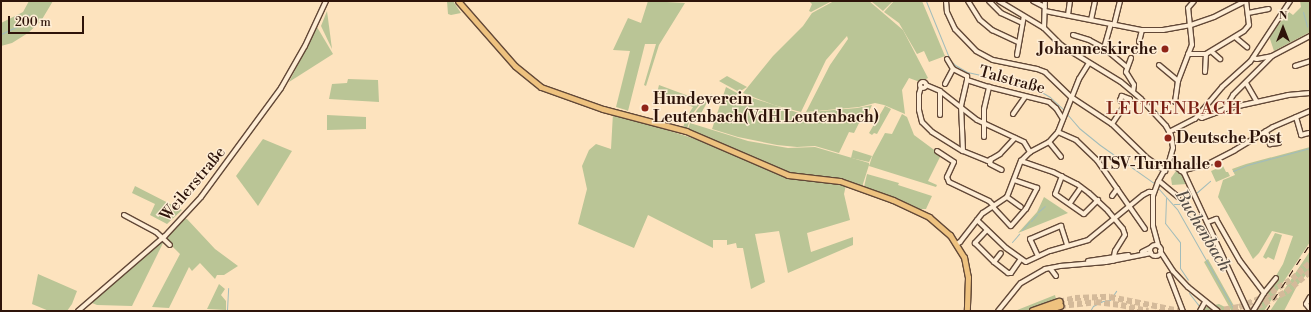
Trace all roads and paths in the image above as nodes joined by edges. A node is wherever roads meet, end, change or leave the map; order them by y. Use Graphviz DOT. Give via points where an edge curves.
graph roads {
  1 [pos="326,1"];
  2 [pos="458,1"];
  3 [pos="946,1"];
  4 [pos="968,1"];
  5 [pos="989,1"];
  6 [pos="999,1"];
  7 [pos="1033,1"];
  8 [pos="1045,1"];
  9 [pos="1070,1"];
  10 [pos="1095,1"];
  11 [pos="1120,1"];
  12 [pos="1194,1"];
  13 [pos="1245,1"];
  14 [pos="1290,2"];
  15 [pos="1045,9"];
  16 [pos="1269,9"];
  17 [pos="1248,13"];
  18 [pos="1068,15"];
  19 [pos="1024,17"];
  20 [pos="1091,20"];
  21 [pos="1022,23"];
  22 [pos="1112,24"];
  23 [pos="1191,25"];
  24 [pos="1044,28"];
  25 [pos="1142,30"];
  26 [pos="1073,35"];
  27 [pos="1310,36"];
  28 [pos="1235,37"];
  29 [pos="1018,42"];
  30 [pos="1139,42"];
  31 [pos="1247,47"];
  32 [pos="1104,48"];
  33 [pos="1212,52"];
  34 [pos="1188,54"];
  35 [pos="1206,54"];
  36 [pos="1017,55"];
  37 [pos="1272,56"];
  38 [pos="1131,58"];
  39 [pos="1253,58"];
  40 [pos="947,59"];
  41 [pos="1220,59"];
  42 [pos="1310,61"];
  43 [pos="1089,63"];
  44 [pos="1159,65"];
  45 [pos="1295,66"];
  46 [pos="1127,67"];
  47 [pos="953,69"];
  48 [pos="1205,72"];
  49 [pos="967,80"];
  50 [pos="1178,80"];
  51 [pos="1246,83"];
  52 [pos="945,84"];
  53 [pos="989,88"];
  54 [pos="940,90"];
  55 [pos="1133,91"];
  56 [pos="1310,93"];
  57 [pos="1025,97"];
  58 [pos="1071,98"];
  59 [pos="1175,102"];
  60 [pos="1257,102"];
  61 [pos="1125,105"];
  62 [pos="961,106"];
  63 [pos="1225,109"];
  64 [pos="1310,111"];
  65 [pos="1013,114"];
  66 [pos="940,115"];
  67 [pos="1198,116"];
  68 [pos="1064,117"];
  69 [pos="1296,117"];
  70 [pos="984,124"];
  71 [pos="1112,124"];
  72 [pos="1266,131"];
  73 [pos="1058,132"];
  74 [pos="1170,133"];
  75 [pos="1310,133"];
  76 [pos="984,137"];
  77 [pos="1015,138"];
  78 [pos="1049,142"];
  79 [pos="1280,143"];
  80 [pos="937,151"];
  81 [pos="963,151"];
  82 [pos="1030,152"];
  83 [pos="1061,157"];
  84 [pos="991,160"];
  85 [pos="1021,161"];
  86 [pos="1169,162"];
  87 [pos="1002,170"];
  88 [pos="1164,171"];
  89 [pos="1182,171"];
  90 [pos="1062,176"];
  91 [pos="1014,180"];
  92 [pos="1158,182"];
  93 [pos="1081,187"];
  94 [pos="1117,189"];
  95 [pos="1154,191"];
  96 [pos="1007,196"];
  97 [pos="1112,196"];
  98 [pos="1178,197"];
  99 [pos="1098,200"];
  100 [pos="1070,203"];
  101 [pos="994,206"];
  102 [pos="1022,206"];
  103 [pos="1129,206"];
  104 [pos="124,215"];
  105 [pos="1114,218"];
  106 [pos="977,220"];
  107 [pos="1208,222"];
  108 [pos="1145,229"];
  109 [pos="987,230"];
  110 [pos="1154,234"];
  111 [pos="161,237"];
  112 [pos="170,244"];
  113 [pos="956,244"];
  114 [pos="1067,245"];
  115 [pos="1158,245"];
  116 [pos="1118,246"];
  117 [pos="1151,249"];
  118 [pos="1160,251"];
  119 [pos="1001,253"];
  120 [pos="1157,255"];
  121 [pos="1038,256"];
  122 [pos="1119,258"];
  123 [pos="1113,259"];
  124 [pos="1020,260"];
  125 [pos="1166,260"];
  126 [pos="994,262"];
  127 [pos="1050,268"];
  128 [pos="1169,275"];
  129 [pos="1056,276"];
  130 [pos="1276,278"];
  131 [pos="1264,294"];
  132 [pos="1310,297"];
  133 [pos="1205,302"];
  134 [pos="1310,309"];
  135 [pos="78,311"];
  136 [pos="967,311"];
  137 [pos="998,311"];
  138 [pos="1033,311"];
  139 [pos="1044,311"];
  140 [pos="1183,311"];
  141 [pos="1200,311"];
  142 [pos="1218,311"];
  143 [pos="1248,311"];
  144 [pos="1252,311"];
  1 -- 111 [label="street, Weilerstraße" via="273,100 193,207"];
  2 -- 113 [label="main road" via="515,66 541,87 603,109 686,131 788,175 840,181 893,200 929,217 947,231"];
  3 -- 58 [label="street" via="947,12 955,30 976,51 993,60 1041,70"];
  4 -- 29 [label="street" via="986,26"];
  5 -- 21 [label="street" via="1001,13"];
  6 -- 19 [label="street"];
  7 -- 15 [label="street"];
  8 -- 15 [label="street"];
  9 -- 18 [label="street"];
  10 -- 20 [label="street"];
  11 -- 22 [label="street"];
  12 -- 23 [label="street" via="1188,8"];
  13 -- 17 [label="street"];
  13 -- 23 [label="street" via="1222,14"];
  14 -- 39 [label="street"];
  15 -- 18 [label="street"];
  15 -- 24 [label="street"];
  16 -- 17 [label="street"];
  17 -- 28 [label="street" via="1249,25 1244,32"];
  18 -- 20 [label="street"];
  19 -- 21 [label="street"];
  19 -- 24 [label="street"];
  20 -- 22 [label="street"];
  21 -- 29 [label="street"];
  22 -- 25 [label="street"];
  22 -- 32 [label="street"];
  23 -- 25 [label="street" via="1170,30"];
  23 -- 34 [label="street" via="1192,42"];
  24 -- 43 [label="street" via="1061,45"];
  25 -- 30 [label="street"];
  26 -- 32 [label="street"];
  27 -- 37 [label="street"];
  28 -- 31 [label="street"];
  28 -- 33 [label="street"];
  29 -- 36 [label="street"];
  32 -- 46 [label="street"];
  33 -- 35 [label="street"];
  33 -- 41 [label="street"];
  34 -- 35 [label="street"];
  34 -- 50 [label="street"];
  35 -- 48 [label="street"];
  37 -- 39 [label="street"];
  37 -- 51 [label="street"];
  38 -- 46 [label="street"];
  39 -- 67 [label="street" via="1221,88"];
  40 -- 47 [label="street, Talstraße"];
  42 -- 45 [label="street"];
  43 -- 55 [label="street"];
  43 -- 58 [label="street"];
  44 -- 50 [label="street"];
  46 -- 55 [label="street" via="1126,75 1134,85"];
  47 -- 49 [label="street, Talstraße" via="967,76"];
  47 -- 52 [label="street"];
  49 -- 53 [label="street, Talstraße"];
  49 -- 62 [label="street"];
  50 -- 59 [label="street"];
  51 -- 60 [label="street"];
  51 -- 63 [label="street" via="1233,95"];
  53 -- 57 [label="street, Talstraße"];
  53 -- 70 [label="street" via="985,102"];
  54 -- 62 [label="street"];
  54 -- 66 [label="street"];
  54 -- 81 [label="street" via="922,82 919,94 922,122 932,132"];
  55 -- 74 [label="street" via="1154,111"];
  56 -- 60 [label="street"];
  57 -- 65 [label="street"];
  57 -- 68 [label="street, Talstraße" via="1049,102"];
  58 -- 68 [label="street"];
  58 -- 71 [label="street"];
  60 -- 63 [label="street"];
  61 -- 71 [label="street"];
  62 -- 70 [label="street"];
  62 -- 81 [label="street"];
  63 -- 67 [label="street" via="1202,118"];
  64 -- 69 [label="street"];
  67 -- 74 [label="street"];
  68 -- 73 [label="street"];
  69 -- 72 [label="street"];
  69 -- 75 [label="street" via="1301,136"];
  70 -- 76 [label="street"];
  70 -- 77 [label="street"];
  71 -- 88 [label="street"];
  72 -- 79 [label="street" via="1268,146"];
  72 -- 89 [label="street" via="1208,164"];
  73 -- 78 [label="street"];
  73 -- 94 [label="street" via="1086,149"];
  74 -- 86 [label="street" via="1173,148"];
  77 -- 82 [label="street" via="1027,144"];
  77 -- 84 [label="street"];
  78 -- 82 [label="street"];
  78 -- 83 [label="street"];
  80 -- 101 [label="street" via="954,162 947,177 949,182 989,201"];
  81 -- 84 [label="street" via="984,161"];
  82 -- 85 [label="street"];
  84 -- 87 [label="street" via="990,164"];
  85 -- 90 [label="street"];
  85 -- 91 [label="street"];
  86 -- 88 [label="street"];
  86 -- 89 [label="street"];
  88 -- 92 [label="street"];
  89 -- 107 [label="street"];
  90 -- 93 [label="street"];
  90 -- 100 [label="street" via="1055,194"];
  91 -- 96 [label="street"];
  91 -- 101 [label="street" via="1037,188 1026,209 1011,226"];
  92 -- 95 [label="street"];
  92 -- 98 [label="street"];
  93 -- 99 [label="street"];
  93 -- 100 [label="street"];
  94 -- 97 [label="street"];
  94 -- 103 [label="street"];
  95 -- 103 [label="street" via="1147,192"];
  95 -- 110 [label="street"];
  96 -- 101 [label="street"];
  96 -- 102 [label="street"];
  99 -- 100 [label="street" via="1084,214"];
  99 -- 105 [label="street"];
  101 -- 106 [label="street"];
  103 -- 105 [label="street"];
  103 -- 108 [label="street"];
  104 -- 111 [label="street"];
  105 -- 114 [label="street" via="1092,237"];
  105 -- 116 [label="street" via="1125,235"];
  106 -- 109 [label="street"];
  106 -- 113 [label="street"];
  107 -- 131 [label="street" via="1216,219 1240,261"];
  107 -- 143 [label="street"];
  109 -- 124 [label="street"];
  109 -- 126 [label="street" via="975,243"];
  110 -- 115 [label="street"];
  110 -- 117 [label="street"];
  111 -- 112 [label="street"];
  111 -- 135 [label="street, Weilerstraße"];
  113 -- 136 [label="main road" via="966,267"];
  114 -- 121 [label="street"];
  114 -- 121 [label="street" via="1061,226 1030,239"];
  115 -- 117 [label="street"];
  115 -- 118 [label="street"];
  116 -- 122 [label="street"];
  116 -- 123 [label="street"];
  117 -- 120 [label="street"];
  117 -- 122 [label="street"];
  118 -- 120 [label="street"];
  118 -- 125 [label="street"];
  119 -- 126 [label="street"];
  120 -- 125 [label="street"];
  121 -- 124 [label="street" via="1026,262"];
  122 -- 123 [label="street"];
  123 -- 127 [label="street"];
  124 -- 126 [label="street" via="1011,273"];
  125 -- 133 [label="street" via="1188,287"];
  127 -- 129 [label="street"];
  127 -- 137 [label="street" via="1032,275 1021,283"];
  128 -- 140 [label="street"];
  130 -- 131 [label="street"];
  131 -- 144 [label="street"];
  132 -- 134 [label="street" via="1306,304"];
  133 -- 141 [label="street"];
  133 -- 142 [label="street"];
  138 -- 139 [label="highway" via="1059,304"];
}
